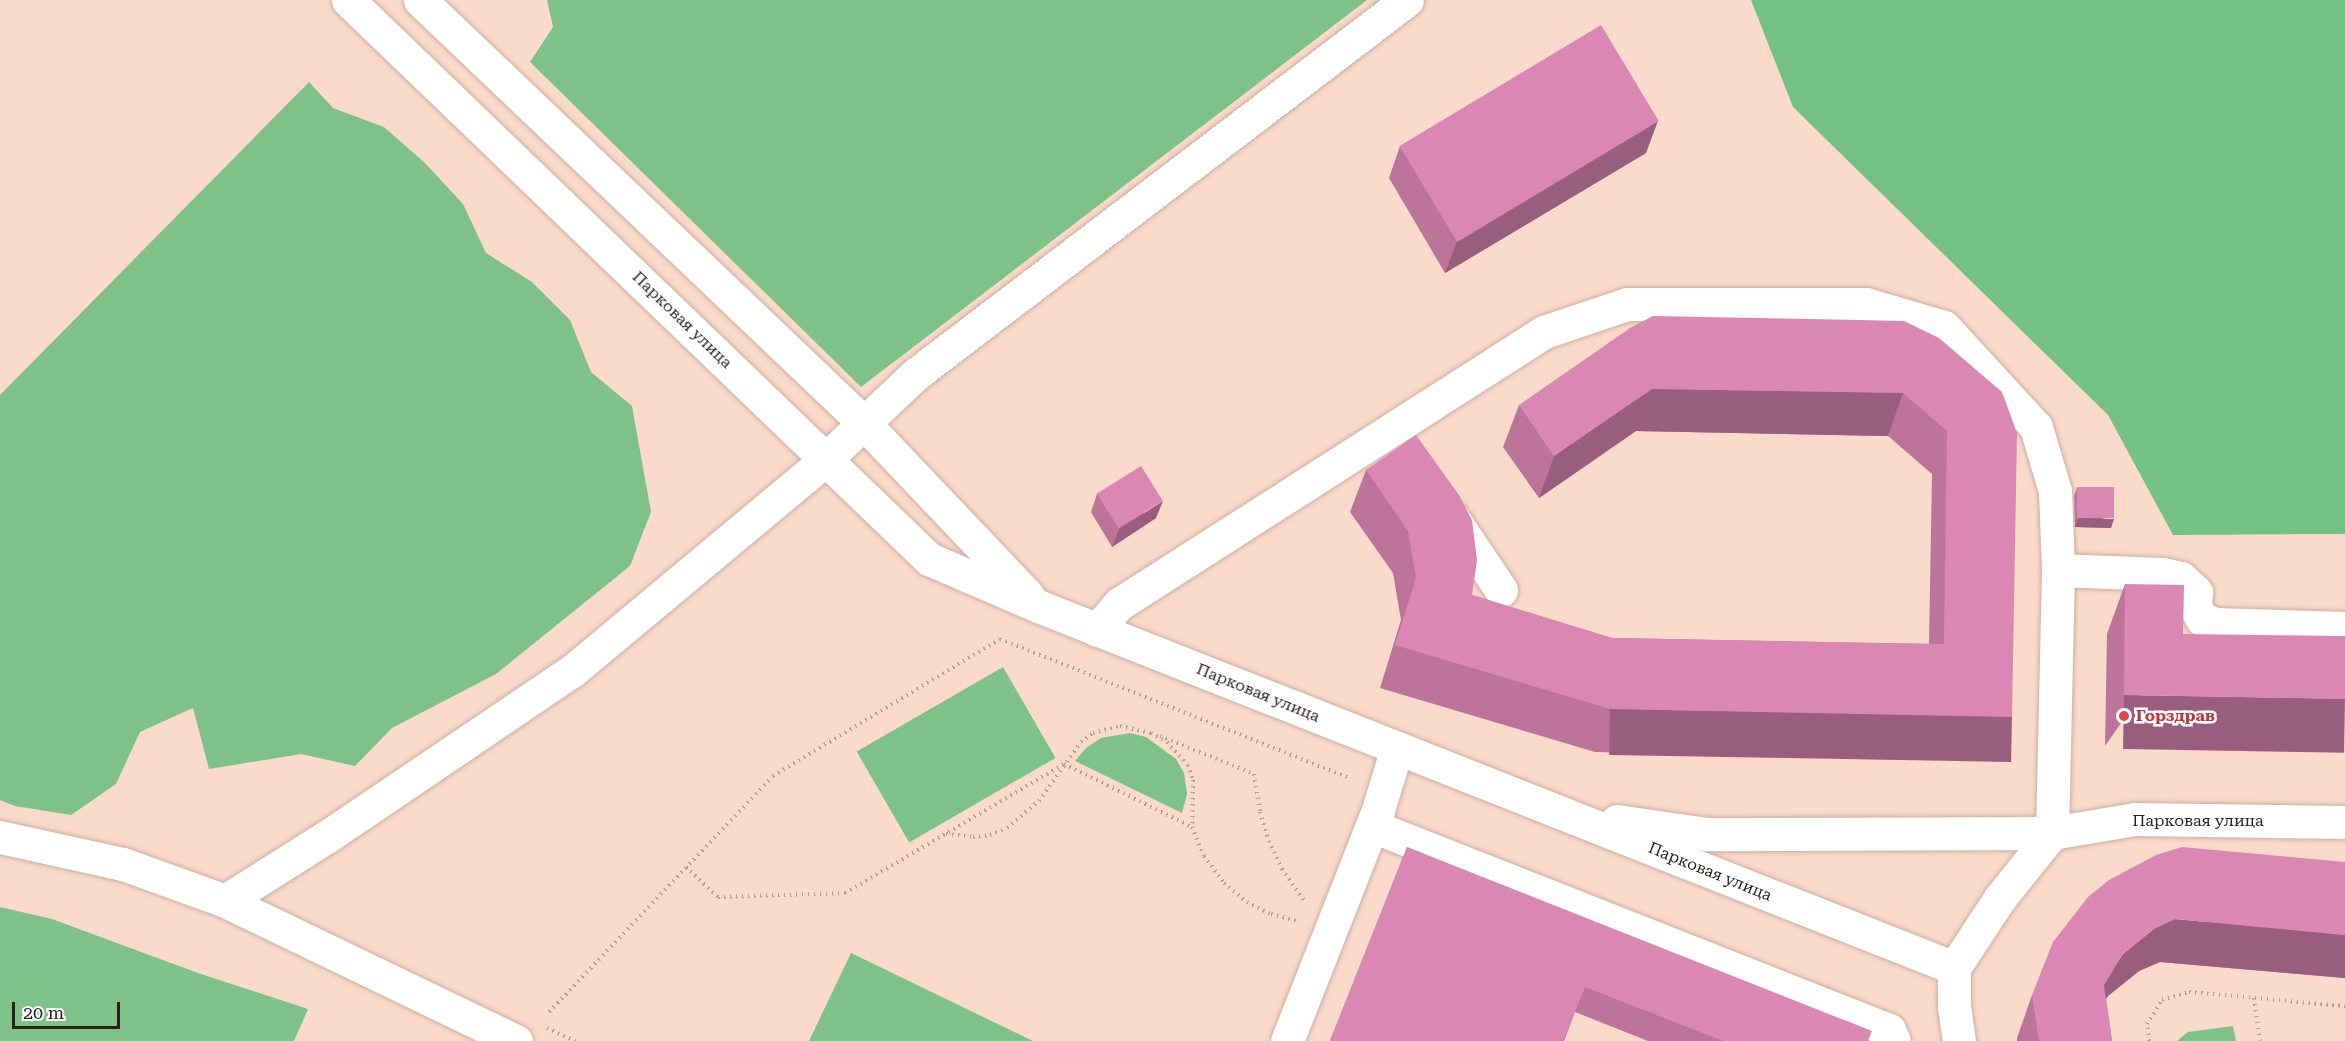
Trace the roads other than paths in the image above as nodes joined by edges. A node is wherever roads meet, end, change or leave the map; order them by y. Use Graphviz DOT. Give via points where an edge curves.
graph roads {
  1 [pos="348,0"];
  2 [pos="420,0"];
  3 [pos="1407,0"];
  4 [pos="864,423"];
  5 [pos="1393,429"];
  6 [pos="1412,457"];
  7 [pos="826,459"];
  8 [pos="1437,495"];
  9 [pos="2058,570"];
  10 [pos="1501,590"];
  11 [pos="1038,606"];
  12 [pos="2345,628"];
  13 [pos="1097,630"];
  14 [pos="1398,748"];
  15 [pos="1563,813"];
  16 [pos="2345,822"];
  17 [pos="1371,826"];
  18 [pos="2052,833"];
  19 [pos="0,837"];
  20 [pos="225,901"];
  21 [pos="1954,968"];
  22 [pos="516,1041"];
  23 [pos="1287,1041"];
  24 [pos="1894,1041"];
  25 [pos="1959,1041"];
  1 -- 7 [label="street, Парковая улица"];
  2 -- 4 [label="street, Парковая улица"];
  3 -- 4 [label="street" via="916,374"];
  4 -- 7 [label="street"];
  4 -- 11 [label="street, Парковая улица"];
  5 -- 6 [label="street"];
  5 -- 9 [label="street" via="1544,332 1627,304 1866,304 1944,327 2036,427 2055,491"];
  5 -- 13 [label="street" via="1119,604"];
  7 -- 11 [label="street, Парковая улица" via="929,559"];
  7 -- 20 [label="street" via="572,671"];
  8 -- 10 [label="street"];
  9 -- 12 [label="street" via="2181,578 2196,592 2195,607 2202,619 2215,624"];
  9 -- 18 [label="street"];
  11 -- 13 [label="street, Парковая улица"];
  13 -- 14 [label="street, Парковая улица"];
  14 -- 15 [label="street, Парковая улица"];
  14 -- 17 [label="street"];
  15 -- 18 [label="street, Парковая улица" via="1707,834"];
  15 -- 21 [label="street, Парковая улица"];
  16 -- 18 [label="street, Парковая улица" via="2135,819"];
  17 -- 23 [label="street" via="1329,925"];
  17 -- 24 [label="street" via="1889,1030"];
  18 -- 21 [label="street" via="2000,898"];
  19 -- 20 [label="street" via="123,864"];
  20 -- 22 [label="street"];
  21 -- 25 [label="street"];
}
